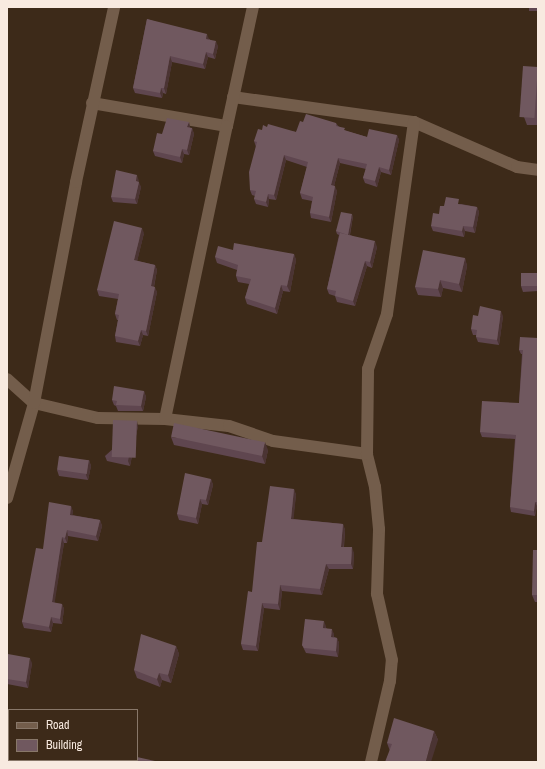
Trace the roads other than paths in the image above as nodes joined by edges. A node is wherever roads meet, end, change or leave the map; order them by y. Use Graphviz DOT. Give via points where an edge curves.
graph roads {
  1 [pos="114,7"];
  2 [pos="253,7"];
  3 [pos="233,97"];
  4 [pos="92,103"];
  5 [pos="414,122"];
  6 [pos="227,126"];
  7 [pos="538,170"];
  8 [pos="7,379"];
  9 [pos="34,403"];
  10 [pos="165,419"];
  11 [pos="367,454"];
  12 [pos="7,498"];
  13 [pos="371,762"];
  1 -- 4 [label="street"];
  2 -- 3 [label="street"];
  3 -- 5 [label="street"];
  3 -- 6 [label="street"];
  4 -- 6 [label="street"];
  4 -- 9 [label="street"];
  5 -- 7 [label="street" via="517,167"];
  5 -- 11 [label="street" via="387,314 368,369"];
  6 -- 10 [label="street"];
  8 -- 9 [label="street"];
  9 -- 10 [label="street" via="98,418"];
  9 -- 12 [label="street"];
  10 -- 11 [label="street" via="229,426 273,441"];
  11 -- 13 [label="street" via="375,487 379,529 377,594 392,660 390,681"];
}
